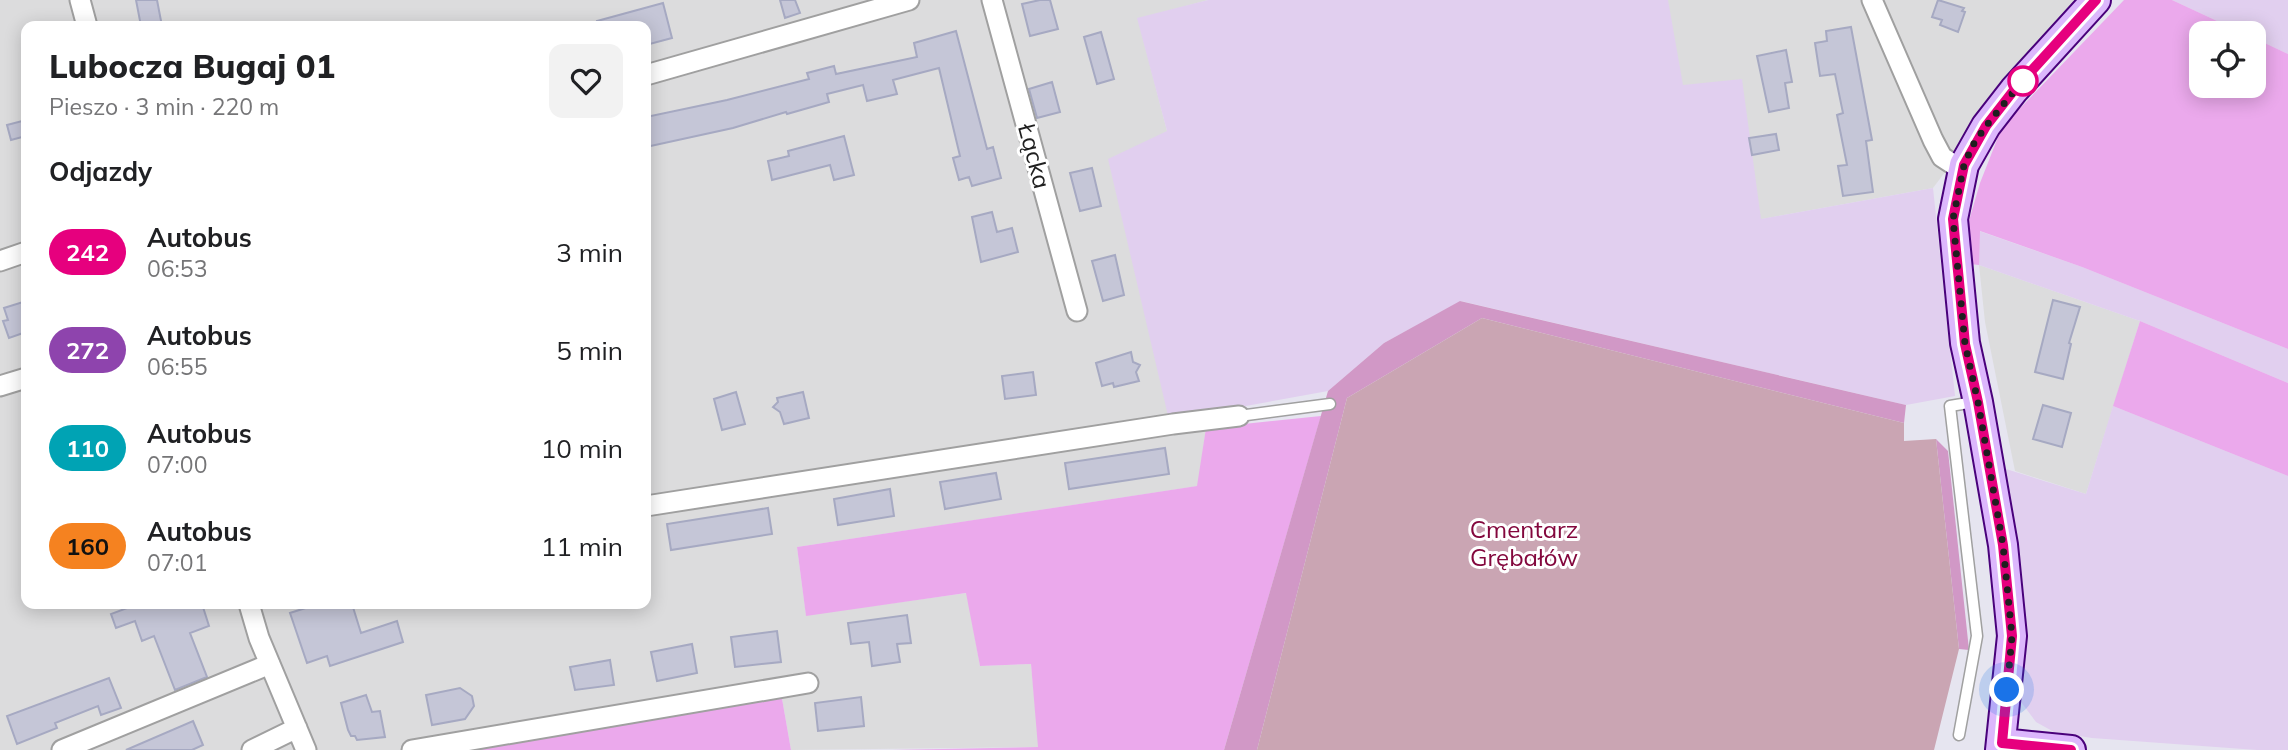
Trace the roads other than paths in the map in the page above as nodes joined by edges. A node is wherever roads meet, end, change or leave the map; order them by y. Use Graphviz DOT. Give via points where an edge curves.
graph roads {
  1 [pos="80,0"];
  2 [pos="909,0"];
  3 [pos="992,0"];
  4 [pos="1872,0"];
  5 [pos="2096,0"];
  6 [pos="86,21"];
  7 [pos="651,74"];
  8 [pos="1962,170"];
  9 [pos="21,254"];
  10 [pos="0,261"];
  11 [pos="1077,312"];
  12 [pos="21,379"];
  13 [pos="0,386"];
  14 [pos="1978,402"];
  15 [pos="1330,404"];
  16 [pos="1239,416"];
  17 [pos="651,505"];
  18 [pos="250,609"];
  19 [pos="270,664"];
  20 [pos="808,683"];
  21 [pos="297,729"];
  22 [pos="1958,735"];
  23 [pos="2001,746"];
  24 [pos="62,750"];
  25 [pos="252,750"];
  26 [pos="306,750"];
  27 [pos="412,750"];
  28 [pos="2071,750"];
  1 -- 6 [label="street"];
  2 -- 7 [label="street"];
  3 -- 11 [label="street, Łącka"];
  4 -- 8 [label="street" via="1933,141 1942,157"];
  5 -- 8 [label="street" via="2014,90 1973,145"];
  8 -- 14 [label="street" via="1953,219 1955,254 1965,344"];
  9 -- 10 [label="street"];
  12 -- 13 [label="street"];
  14 -- 22 [label="lane" via="1950,406 1976,636"];
  14 -- 23 [label="street" via="2003,545 2012,636"];
  15 -- 16 [label="lane"];
  16 -- 17 [label="street"];
  18 -- 19 [label="street"];
  19 -- 21 [label="street"];
  19 -- 24 [label="street"];
  20 -- 27 [label="street"];
  21 -- 25 [label="street"];
  21 -- 26 [label="street"];
  23 -- 28 [label="street"];
}
